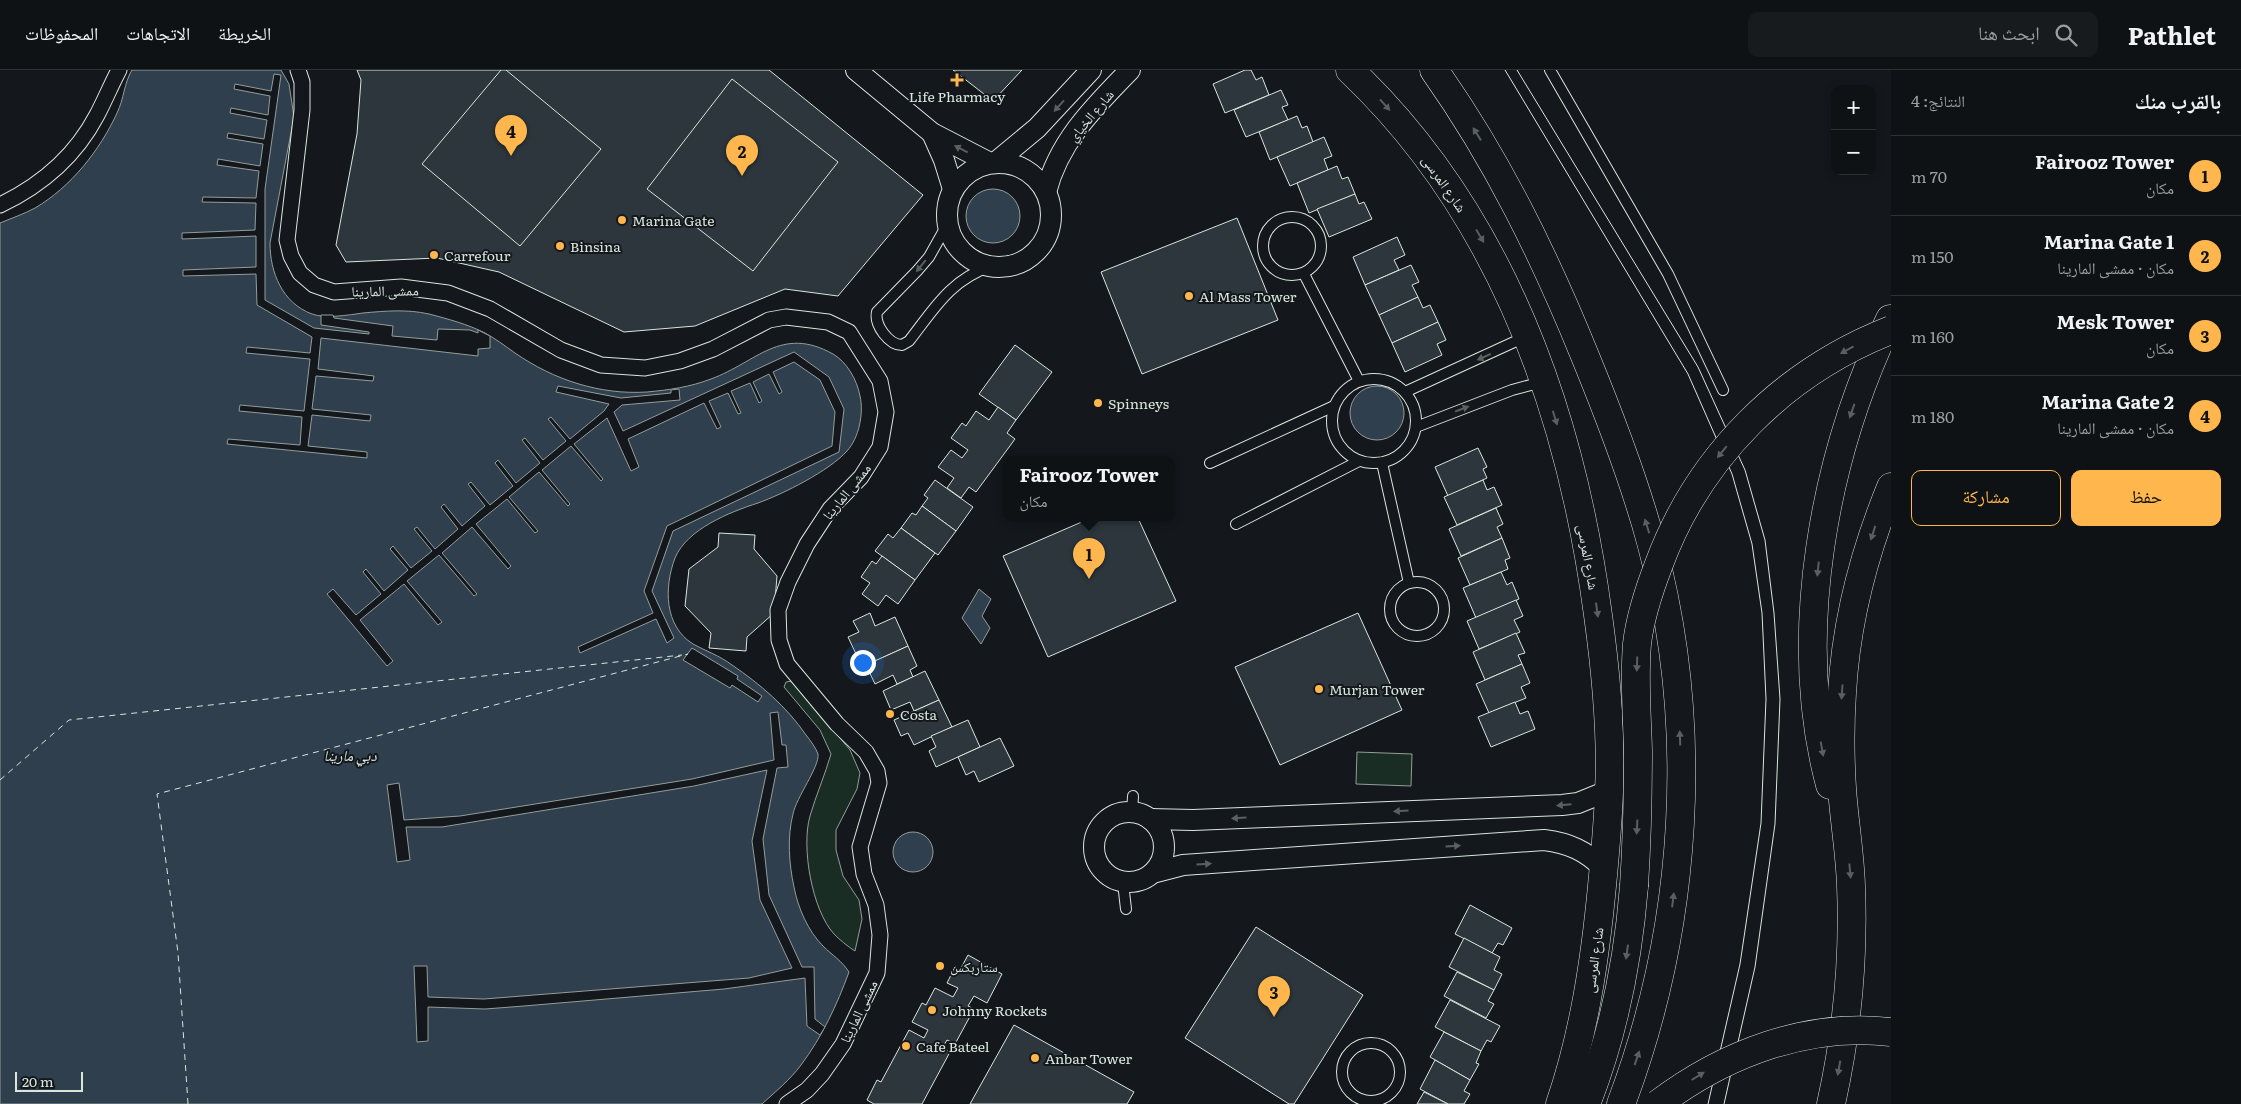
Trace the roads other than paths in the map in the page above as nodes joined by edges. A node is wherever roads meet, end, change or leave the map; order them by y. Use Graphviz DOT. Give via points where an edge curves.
graph roads {
  1 [pos="119,70"];
  2 [pos="298,70"];
  3 [pos="856,70"];
  4 [pos="1091,70"];
  5 [pos="1130,70"];
  6 [pos="1350,70"];
  7 [pos="1434,70"];
  8 [pos="1550,70"];
  9 [pos="932,133"];
  10 [pos="993,163"];
  11 [pos="953,190"];
  12 [pos="1046,192"];
  13 [pos="0,205"];
  14 [pos="947,225"];
  15 [pos="991,266"];
  16 [pos="1304,274"];
  17 [pos="1891,317"];
  18 [pos="1891,330"];
  19 [pos="1528,335"];
  20 [pos="1359,381"];
  21 [pos="1544,381"];
  22 [pos="1723,390"];
  23 [pos="1405,392"];
  24 [pos="1334,406"];
  25 [pos="1416,427"];
  26 [pos="1359,461"];
  27 [pos="1382,462"];
  28 [pos="1210,463"];
  29 [pos="1891,487"];
  30 [pos="1236,524"];
  31 [pos="1409,583"];
  32 [pos="1610,790"];
  33 [pos="1150,819"];
  34 [pos="1847,837"];
  35 [pos="1604,868"];
  36 [pos="1156,872"];
  37 [pos="1123,883"];
  38 [pos="1126,909"];
  39 [pos="1891,1032"];
  40 [pos="1366,1102"];
  41 [pos="788,1104"];
  42 [pos="1560,1104"];
  43 [pos="1586,1104"];
  44 [pos="1621,1104"];
  45 [pos="1658,1104"];
  46 [pos="1831,1104"];
  1 -- 13 [label="street" via="96,116 69,157 22,194"];
  2 -- 41 [label="street, ممشى المارينا" via="302,82 302,110 287,240 300,273 314,285 334,292 401,287 448,293 490,309 561,350 601,365 645,368 680,361 713,349 769,320 786,317 828,322 848,332 880,381 886,412 880,447 861,477 830,509 807,544 778,610 779,640 787,664 837,724 866,752 880,783 860,847 864,874 876,905 880,928 877,973 843,1044 822,1074"];
  3 -- 9 [label="street"];
  4 -- 10 [label="street, شارع الخياي, one-way" via="1038,128"];
  5 -- 12 [label="street, شارع الخياي" via="1073,132 1055,162"];
  6 -- 19 [label="main road, شارع المرسى, one-way" via="1405,127 1463,208 1489,251"];
  44 -- 7 [label="main road, one-way" via="1643,1039 1658,978 1672,908 1680,838 1680,741 1672,639 1652,542 1621,449 1571,321 1502,176"];
  8 -- 22 [label="lane" via="1668,274"];
  10 -- 9 [label="street, one-way"];
  9 -- 11 [label="street"];
  10 -- 11 [label="street" via="972,170"];
  10 -- 12 [label="street" via="1014,165 1031,173"];
  11 -- 14 [label="street" via="948,201"];
  12 -- 15 [label="street" via="1050,204 1050,229 1037,251 1016,264"];
  14 -- 15 [label="street" via="958,248 978,263"];
  14 -- 15 [label="lane, one-way" via="929,257 877,312 878,326 895,344 909,342 955,284"];
  16 -- 16 [label="lane" via="1319,258 1321,237 1307,220 1286,217 1268,229 1263,239 1266,260 1283,274"];
  16 -- 20 [label="lane"];
  17 -- 34 [label="main road, one-way" via="1866,374 1840,453 1823,533 1816,590 1817,725 1829,782"];
  18 -- 43 [label="main road, one-way, bridge" via="1868,339 1804,376 1748,422 1702,478 1667,542 1644,610 1638,644 1638,799 1629,942 1605,1052"];
  19 -- 21 [label="main road, شارع المرسى"];
  19 -- 23 [label="lane, one-way"];
  20 -- 23 [label="lane" via="1389,381"];
  20 -- 24 [label="lane" via="1340,395"];
  25 -- 21 [label="lane, one-way"];
  21 -- 32 [label="main road, شارع المرسى, one-way" via="1566,453 1594,584 1606,689"];
  23 -- 25 [label="lane" via="1416,414"];
  24 -- 26 [label="lane" via="1331,416 1335,438 1349,456"];
  24 -- 28 [label="lane"];
  25 -- 27 [label="lane" via="1405,450"];
  26 -- 27 [label="lane"];
  26 -- 30 [label="lane"];
  27 -- 31 [label="lane"];
  29 -- 34 [label="main road, one-way" via="1864,561 1847,644 1840,740"];
  31 -- 31 [label="lane" via="1393,596 1391,617 1404,634 1426,636 1442,622 1444,601 1431,585"];
  32 -- 33 [label="street, one-way" via="1578,803 1562,805"];
  32 -- 35 [label="main road, شارع المرسى"];
  33 -- 36 [label="street" via="1164,838 1165,850"];
  33 -- 37 [label="street" via="1132,804 1099,828 1094,840 1099,866 1109,877"];
  34 -- 46 [label="main road, one-way" via="1852,933 1850,981"];
  36 -- 35 [label="street, one-way" via="1183,865 1544,840 1577,848"];
  35 -- 42 [label="main road, شارع المرسى" via="1587,999"];
  36 -- 37 [label="street" via="1135,883"];
  37 -- 38 [label="lane"];
  45 -- 39 [label="main road, one-way, bridge" via="1705,1072 1762,1047 1824,1033"];
  40 -- 40 [label="lane" via="1386,1097 1394,1090 1400,1076 1399,1061 1393,1052 1376,1042 1356,1046 1348,1053 1341,1072 1349,1091"];
}
